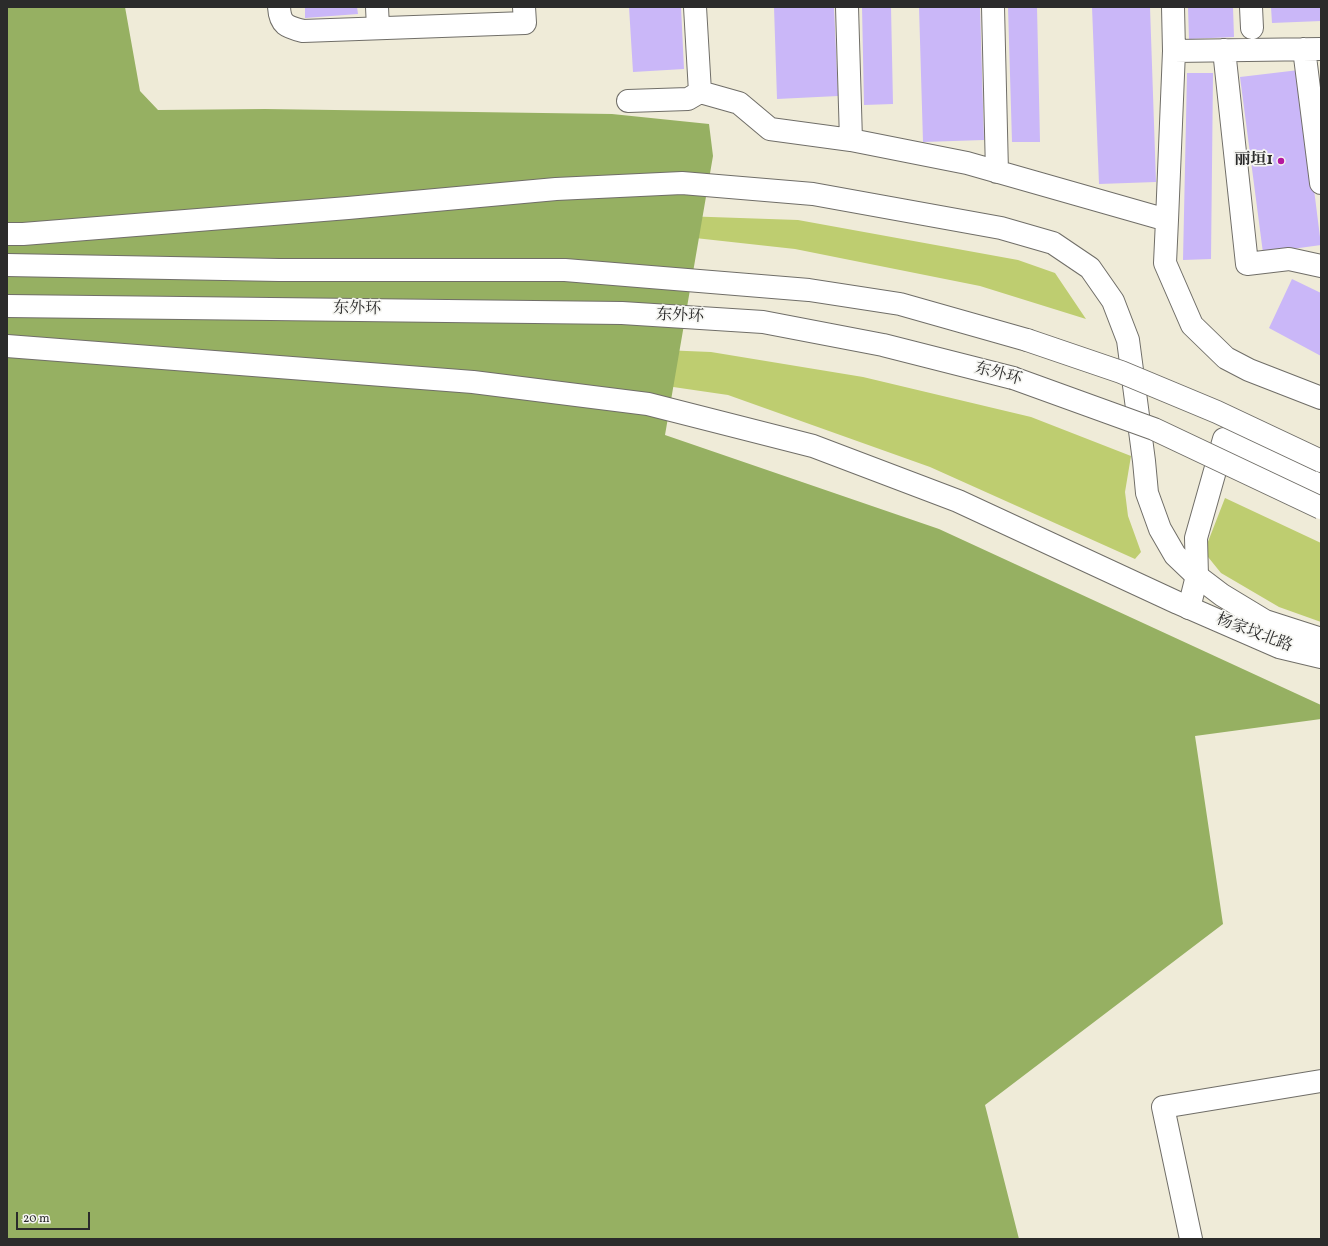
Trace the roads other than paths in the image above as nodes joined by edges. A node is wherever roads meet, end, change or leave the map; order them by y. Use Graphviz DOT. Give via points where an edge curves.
graph roads {
  1 [pos="279,7"];
  2 [pos="524,7"];
  3 [pos="695,7"];
  4 [pos="847,7"];
  5 [pos="993,7"];
  6 [pos="1173,7"];
  7 [pos="378,18"];
  8 [pos="1313,49"];
  9 [pos="1224,50"];
  10 [pos="1174,51"];
  11 [pos="700,92"];
  12 [pos="628,101"];
  13 [pos="851,140"];
  14 [pos="997,172"];
  15 [pos="1321,183"];
  16 [pos="1167,220"];
  17 [pos="7,234"];
  18 [pos="7,265"];
  19 [pos="1321,266"];
  20 [pos="7,306"];
  21 [pos="7,346"];
  22 [pos="1321,398"];
  23 [pos="1321,461"];
  24 [pos="1321,486"];
  25 [pos="1321,508"];
  26 [pos="1197,576"];
  27 [pos="1189,608"];
  28 [pos="1321,638"];
  29 [pos="1321,657"];
  30 [pos="1321,1081"];
  31 [pos="1191,1239"];
  1 -- 7 [label="main road" via="279,17 288,27 303,31"];
  2 -- 7 [label="main road" via="525,23"];
  3 -- 11 [label="main road"];
  4 -- 13 [label="main road"];
  5 -- 14 [label="main road"];
  6 -- 10 [label="main road"];
  8 -- 9 [label="main road"];
  8 -- 15 [label="main road"];
  9 -- 10 [label="main road"];
  9 -- 19 [label="main road" via="1246,264 1289,259"];
  10 -- 16 [label="main road"];
  11 -- 12 [label="main road" via="688,99"];
  11 -- 13 [label="main road" via="739,103 770,129"];
  13 -- 14 [label="main road" via="967,163"];
  14 -- 16 [label="main road"];
  16 -- 22 [label="main road" via="1165,263 1192,325 1226,358 1249,370"];
  17 -- 26 [label="main road, 杨家坟北路" via="340,209 556,189 682,183 813,194 1001,228 1053,244 1084,264 1090,268 1113,301 1128,340 1147,493 1160,529 1175,555"];
  18 -- 23 [label="main road, bridge" via="279,270 565,270 809,290 900,304 1027,340 1121,372 1217,412"];
  20 -- 25 [label="main road, 东外环, bridge" via="622,314 763,322 883,345 1013,378 1154,428"];
  21 -- 27 [label="main road, 杨家坟北路" via="473,382 648,404 813,446 951,498"];
  24 -- 26 [label="main road" via="1224,439 1196,538"];
  26 -- 27 [label="main road"];
  26 -- 28 [label="main road, 杨家坟北路" via="1222,595 1266,621"];
  27 -- 29 [label="main road, 杨家坟北路" via="1279,647"];
  30 -- 31 [label="main road" via="1163,1107"];
}
